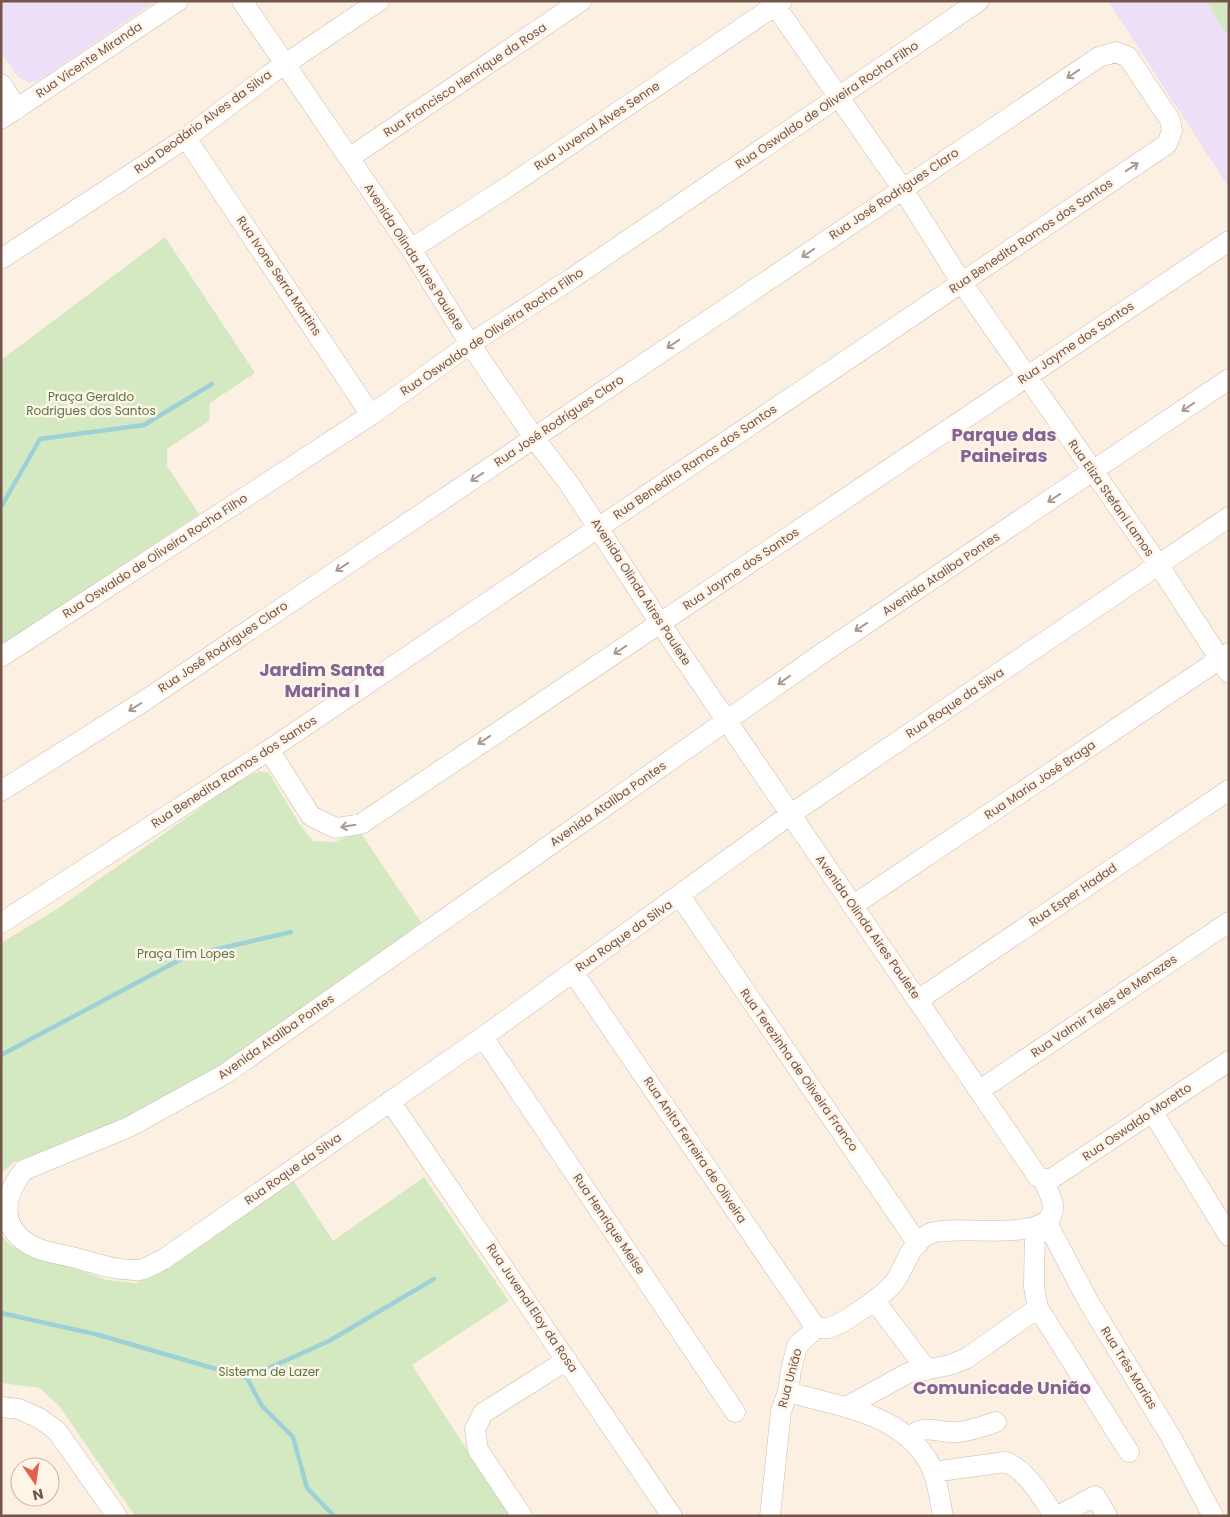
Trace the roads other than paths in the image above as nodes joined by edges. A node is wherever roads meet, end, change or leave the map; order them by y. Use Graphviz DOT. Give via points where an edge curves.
graph roads {
  1 [pos="178,1"];
  2 [pos="242,1"];
  3 [pos="379,1"];
  4 [pos="581,1"];
  5 [pos="979,1"];
  6 [pos="776,3"];
  7 [pos="1116,52"];
  8 [pos="285,64"];
  9 [pos="1,84"];
  10 [pos="839,97"];
  11 [pos="9,114"];
  12 [pos="186,138"];
  13 [pos="349,158"];
  14 [pos="902,188"];
  15 [pos="1229,241"];
  16 [pos="411,250"];
  17 [pos="1,259"];
  18 [pos="962,283"];
  19 [pos="470,344"];
  20 [pos="1028,376"];
  21 [pos="1229,380"];
  22 [pos="371,415"];
  23 [pos="535,439"];
  24 [pos="1092,472"];
  25 [pos="1229,517"];
  26 [pos="598,527"];
  27 [pos="1158,564"];
  28 [pos="660,623"];
  29 [pos="1,657"];
  30 [pos="1226,662"];
  31 [pos="727,719"];
  32 [pos="269,750"];
  33 [pos="9,786"];
  34 [pos="1229,790"];
  35 [pos="791,814"];
  36 [pos="680,896"];
  37 [pos="852,906"];
  38 [pos="1229,922"];
  39 [pos="1,923"];
  40 [pos="573,972"];
  41 [pos="918,1000"];
  42 [pos="483,1037"];
  43 [pos="1229,1060"];
  44 [pos="980,1090"];
  45 [pos="390,1101"];
  46 [pos="1152,1111"];
  47 [pos="1062,1171"];
  48 [pos="1043,1180"];
  49 [pos="1044,1218"];
  50 [pos="5,1223"];
  51 [pos="1229,1236"];
  52 [pos="918,1244"];
  53 [pos="875,1301"];
  54 [pos="1038,1308"];
  55 [pos="816,1328"];
  56 [pos="567,1360"];
  57 [pos="927,1370"];
  58 [pos="788,1392"];
  59 [pos="1,1406"];
  60 [pos="848,1406"];
  61 [pos="735,1412"];
  62 [pos="996,1422"];
  63 [pos="908,1437"];
  64 [pos="1129,1452"];
  65 [pos="933,1472"];
  66 [pos="1051,1514"];
  67 [pos="117,1516"];
  68 [pos="522,1516"];
  69 [pos="672,1516"];
  70 [pos="770,1516"];
  71 [pos="943,1516"];
  72 [pos="1107,1516"];
  73 [pos="1213,1516"];
  1 -- 11 [label="street, Rua Vicente Miranda"];
  2 -- 8 [label="street, Avenida Olinda Aires Paulete"];
  3 -- 8 [label="street, Rua Deodário Alves da Silva"];
  4 -- 13 [label="street, Rua Francisco Henrique da Rosa"];
  5 -- 10 [label="street, Rua Oswaldo de Oliveira Rocha Filho"];
  6 -- 10 [label="street, Rua Eliza Stefani Lamos"];
  6 -- 16 [label="street, Rua Juvenal Alves Senne"];
  7 -- 14 [label="street, Rua José Rodrigues Claro, one-way" via="1099,57"];
  18 -- 7 [label="street, Rua Benedita Ramos dos Santos, one-way" via="1166,144 1172,131 1170,120 1128,57"];
  8 -- 12 [label="street, Rua Deodário Alves da Silva"];
  8 -- 13 [label="street, Avenida Olinda Aires Paulete"];
  9 -- 11 [label="street"];
  10 -- 14 [label="street, Rua Eliza Stefani Lamos"];
  10 -- 19 [label="street, Rua Oswaldo de Oliveira Rocha Filho" via="572,279"];
  12 -- 17 [label="street, Rua Deodário Alves da Silva"];
  12 -- 22 [label="street, Rua Ivone Serra Martins"];
  13 -- 16 [label="street, Avenida Olinda Aires Paulete"];
  14 -- 18 [label="street, Rua Eliza Stefani Lamos"];
  14 -- 23 [label="street, Rua José Rodrigues Claro, one-way"];
  15 -- 20 [label="street, Rua Jayme dos Santos"];
  16 -- 19 [label="street, Avenida Olinda Aires Paulete"];
  18 -- 20 [label="street, Rua Eliza Stefani Lamos"];
  18 -- 26 [label="street, Rua Benedita Ramos dos Santos"];
  19 -- 22 [label="street, Rua Oswaldo de Oliveira Rocha Filho"];
  19 -- 23 [label="street, Avenida Olinda Aires Paulete"];
  20 -- 24 [label="street, Rua Eliza Stefani Lamos"];
  20 -- 28 [label="street, Rua Jayme dos Santos"];
  21 -- 24 [label="street, Avenida Ataliba Pontes, one-way"];
  22 -- 29 [label="street, Rua Oswaldo de Oliveira Rocha Filho"];
  23 -- 26 [label="street, Avenida Olinda Aires Paulete"];
  23 -- 33 [label="street, Rua José Rodrigues Claro, one-way" via="144,701"];
  24 -- 27 [label="street, Rua Eliza Stefani Lamos"];
  24 -- 31 [label="street, Avenida Ataliba Pontes, one-way"];
  25 -- 27 [label="street, Rua Roque da Silva"];
  26 -- 28 [label="street, Avenida Olinda Aires Paulete"];
  26 -- 32 [label="street, Rua Benedita Ramos dos Santos"];
  27 -- 30 [label="street, Rua Eliza Stefani Lamos"];
  27 -- 35 [label="street, Rua Roque da Silva"];
  28 -- 31 [label="street, Avenida Olinda Aires Paulete"];
  28 -- 32 [label="street, Rua Jayme dos Santos, one-way" via="362,824 336,828 311,816"];
  30 -- 37 [label="street, Rua Maria José Braga"];
  31 -- 35 [label="street, Avenida Olinda Aires Paulete"];
  31 -- 50 [label="street, Avenida Ataliba Pontes" via="225,1074 129,1127 24,1170 4,1194"];
  32 -- 39 [label="street, Rua Benedita Ramos dos Santos"];
  34 -- 41 [label="street, Rua Esper Hadad"];
  35 -- 36 [label="street, Rua Roque da Silva"];
  35 -- 37 [label="street, Avenida Olinda Aires Paulete"];
  36 -- 40 [label="street, Rua Roque da Silva"];
  36 -- 52 [label="street, Rua Terezinha de Oliveira Franco"];
  37 -- 41 [label="street, Avenida Olinda Aires Paulete"];
  38 -- 44 [label="street, Rua Valmir Teles de Menezes"];
  40 -- 42 [label="street, Rua Roque da Silva"];
  40 -- 55 [label="street, Rua Anita Ferreira de Oliveira"];
  41 -- 44 [label="street, Avenida Olinda Aires Paulete"];
  42 -- 45 [label="street, Rua Roque da Silva"];
  42 -- 61 [label="street, Rua Henrique Meise"];
  43 -- 46 [label="street, Rua Oswaldo Moretto"];
  44 -- 48 [label="street, Avenida Olinda Aires Paulete"];
  45 -- 50 [label="street, Rua Roque da Silva" via="164,1259 142,1270 117,1269 38,1248 17,1237"];
  45 -- 56 [label="street, Rua Juvenal Eloy da Rosa"];
  46 -- 47 [label="street, Rua Oswaldo Moretto"];
  46 -- 51 [label="street"];
  47 -- 48 [label="street, Rua Oswaldo Moretto"];
  47 -- 49 [label="street"];
  48 -- 49 [label="street"];
  49 -- 52 [label="street, Rua União" via="929,1234"];
  49 -- 54 [label="street" via="1034,1287"];
  49 -- 73 [label="street, Rua Três Marias" via="1088,1301 1171,1436"];
  52 -- 53 [label="street, Rua União" via="895,1281"];
  53 -- 55 [label="street, Rua União" via="828,1328"];
  53 -- 57 [label="street"];
  54 -- 57 [label="street" via="967,1358"];
  54 -- 64 [label="street"];
  55 -- 58 [label="street, Rua União" via="797,1346"];
  56 -- 68 [label="street" via="483,1413 475,1429 478,1450"];
  56 -- 69 [label="street, Rua Juvenal Eloy da Rosa"];
  57 -- 60 [label="street" via="891,1381"];
  58 -- 60 [label="street"];
  58 -- 70 [label="street, Rua União" via="781,1411"];
  59 -- 67 [label="street" via="19,1409 57,1431"];
  60 -- 63 [label="street"];
  62 -- 63 [label="street" via="956,1432 928,1428"];
  63 -- 65 [label="street" via="923,1453"];
  65 -- 66 [label="street" via="1005,1462 1014,1464 1042,1495"];
  65 -- 71 [label="street"];
  66 -- 72 [label="street" via="1095,1496"];
}
